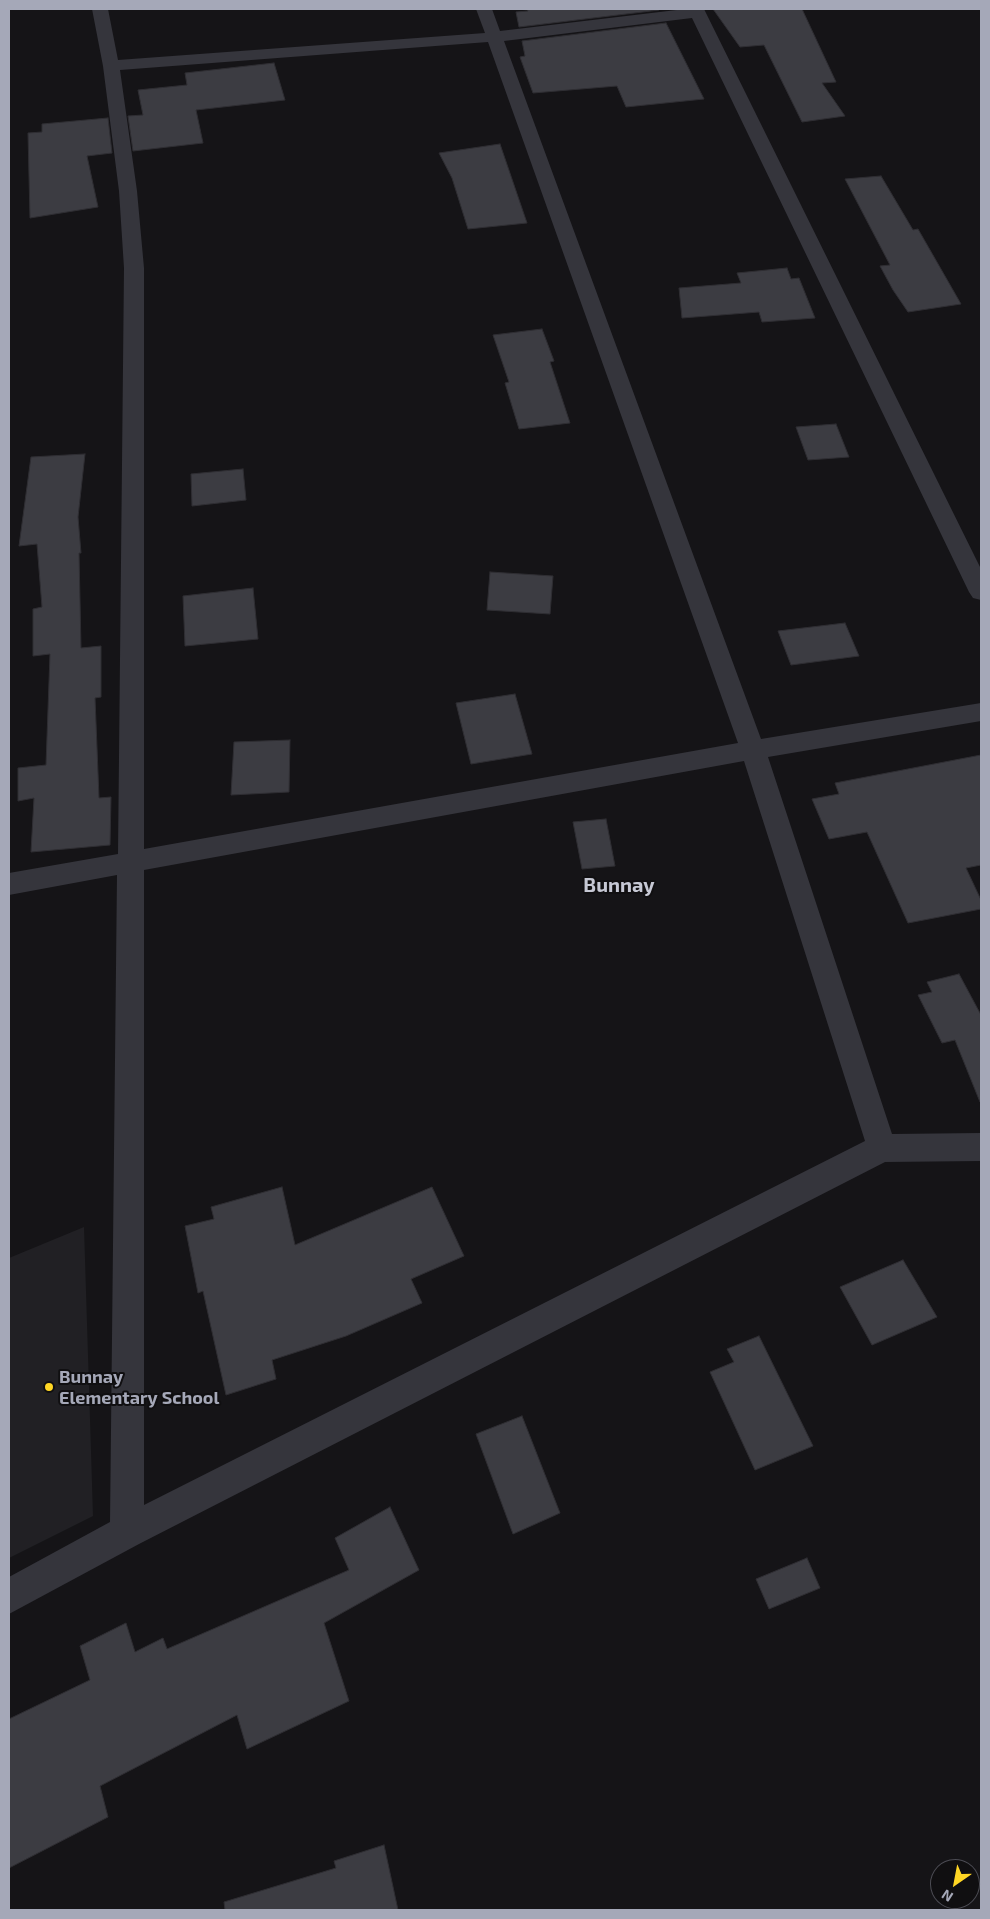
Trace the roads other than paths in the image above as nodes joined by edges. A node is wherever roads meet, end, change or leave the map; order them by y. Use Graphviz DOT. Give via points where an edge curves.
graph roads {
  1 [pos="100,9"];
  2 [pos="484,9"];
  3 [pos="697,11"];
  4 [pos="495,37"];
  5 [pos="111,66"];
  6 [pos="981,592"];
  7 [pos="981,712"];
  8 [pos="753,750"];
  9 [pos="132,862"];
  10 [pos="9,884"];
  11 [pos="981,1147"];
  12 [pos="882,1148"];
  13 [pos="127,1532"];
  14 [pos="9,1596"];
  1 -- 5 [label="street"];
  2 -- 4 [label="street"];
  3 -- 4 [label="street"];
  3 -- 6 [label="street"];
  4 -- 5 [label="street"];
  4 -- 8 [label="street"];
  5 -- 9 [label="street" via="128,190 134,268"];
  7 -- 8 [label="street"];
  8 -- 9 [label="street"];
  8 -- 12 [label="street"];
  9 -- 10 [label="street"];
  9 -- 13 [label="street"];
  11 -- 12 [label="street"];
  12 -- 13 [label="street"];
  13 -- 14 [label="street"];
}
